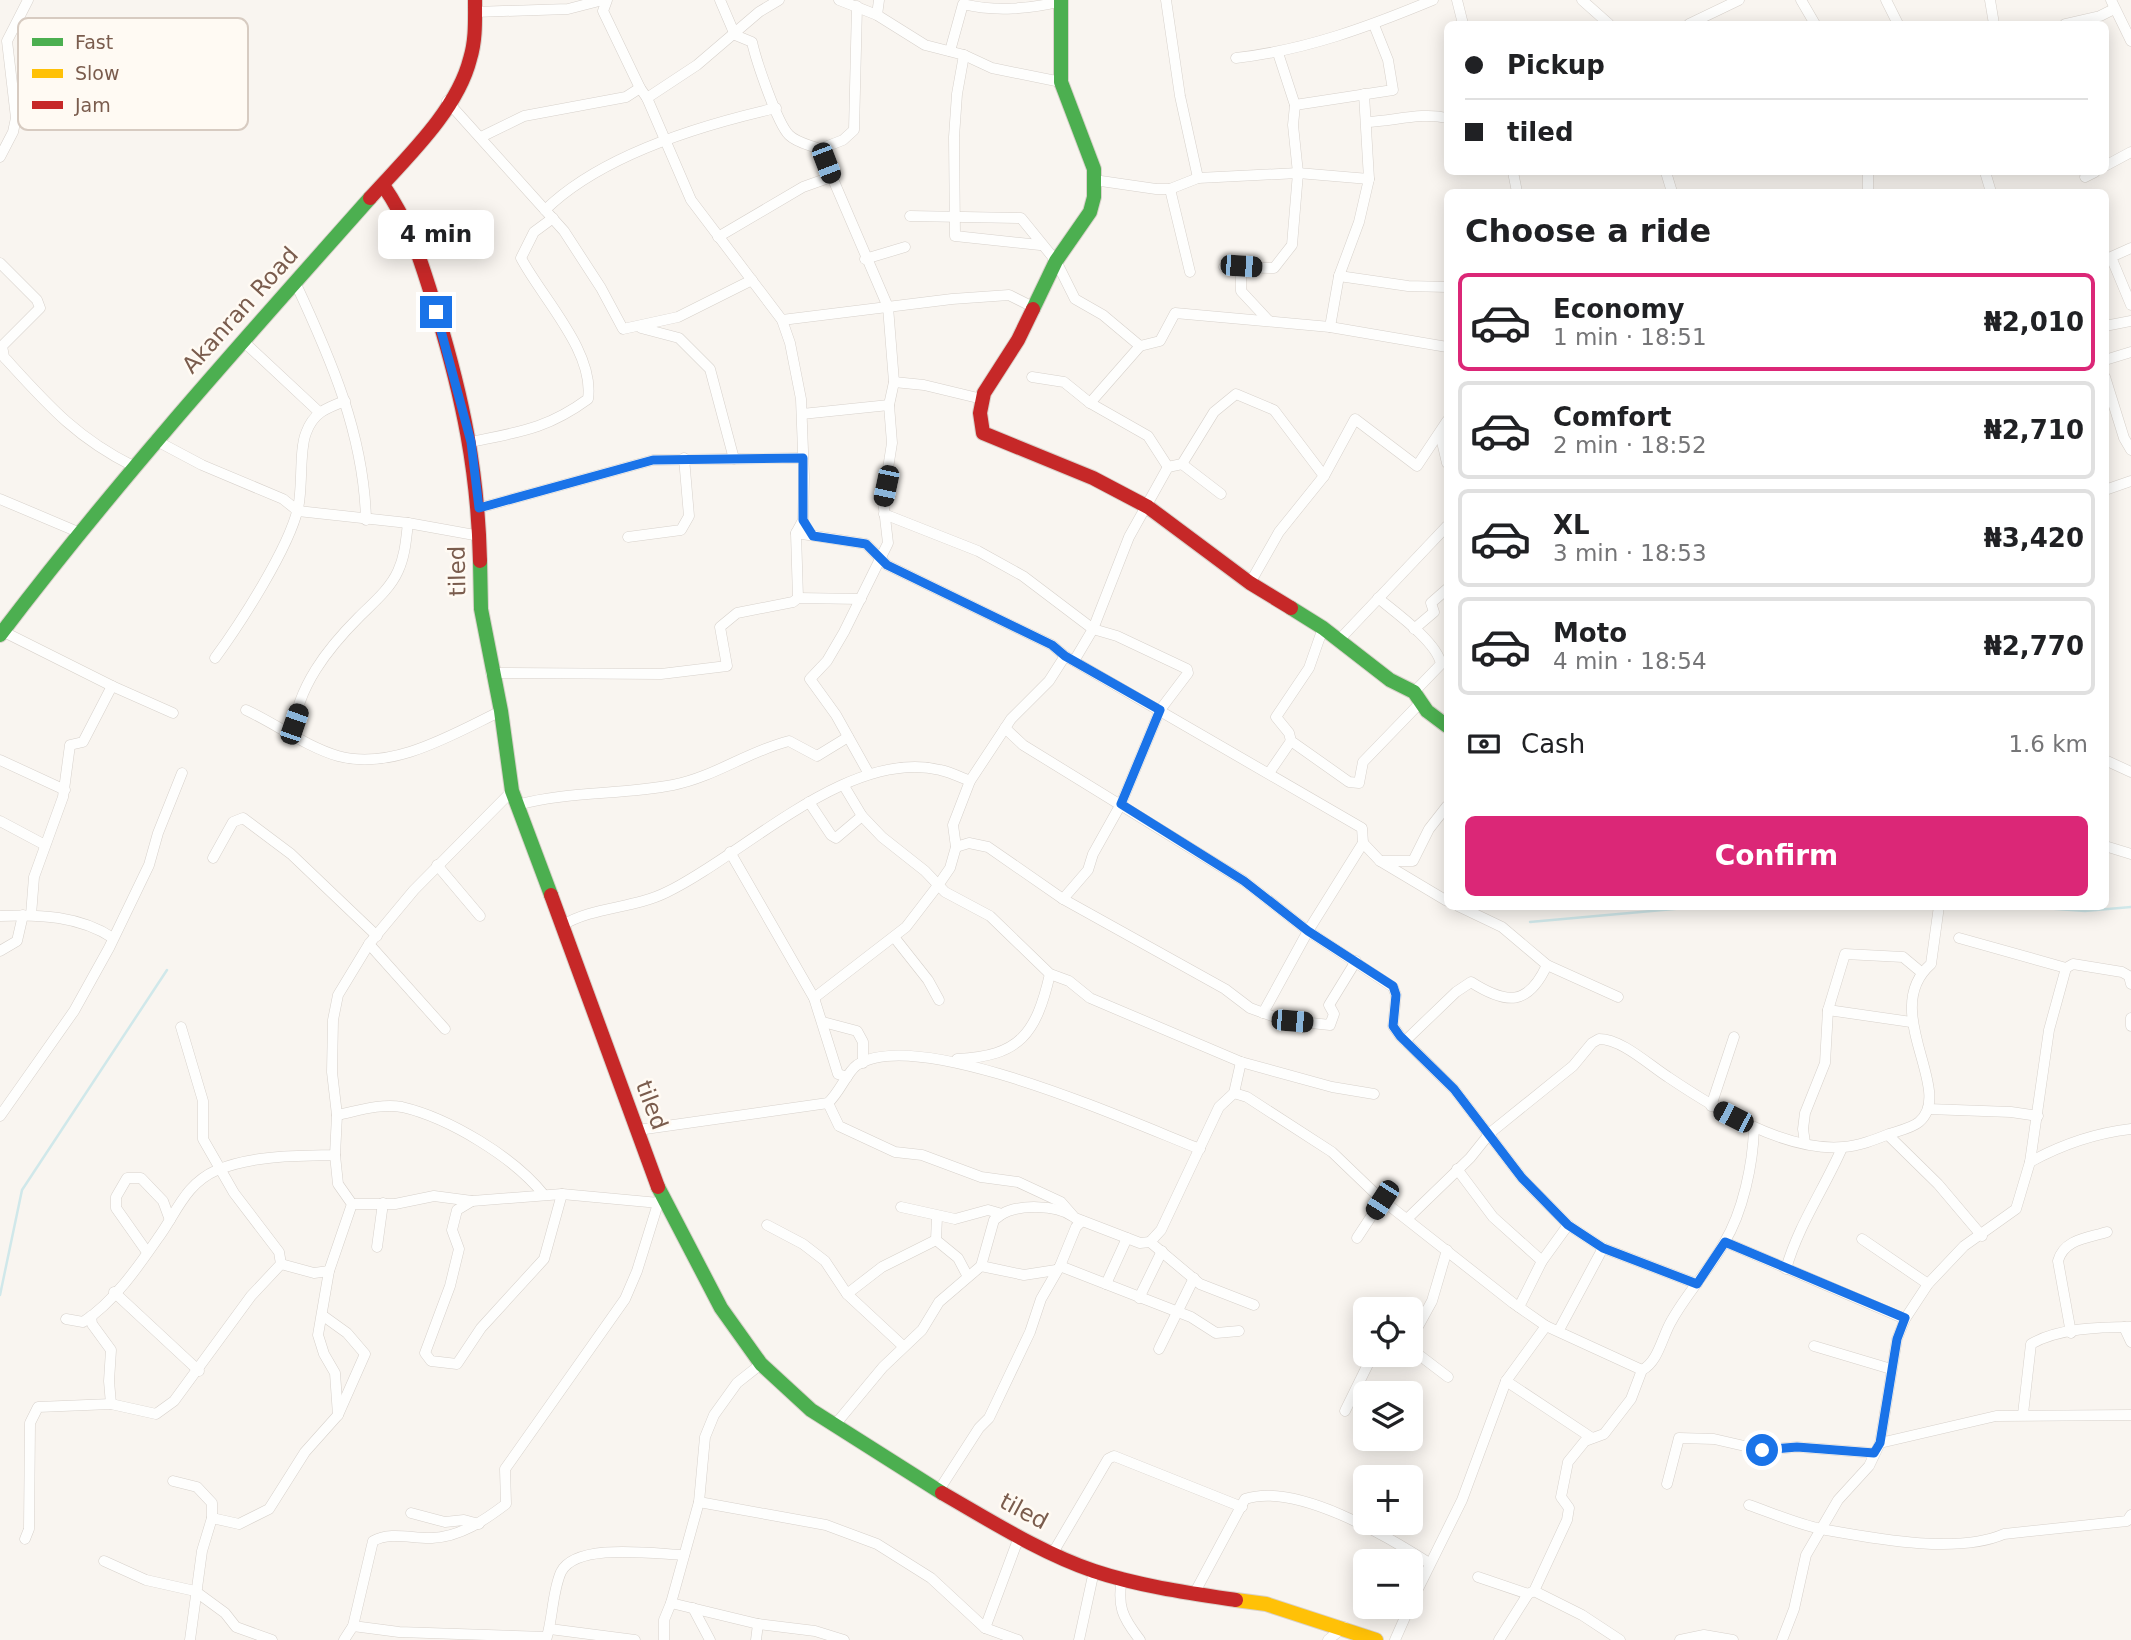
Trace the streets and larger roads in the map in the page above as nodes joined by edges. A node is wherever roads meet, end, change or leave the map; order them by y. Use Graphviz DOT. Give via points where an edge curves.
graph roads {
  1 [pos="27,0"];
  2 [pos="605,0"];
  3 [pos="720,0"];
  4 [pos="779,0"];
  5 [pos="839,0"];
  6 [pos="880,0"];
  7 [pos="1166,0"];
  8 [pos="1433,0"];
  9 [pos="1458,0"];
  10 [pos="1582,0"];
  11 [pos="1739,0"];
  12 [pos="1801,0"];
  13 [pos="1886,0"];
  14 [pos="1990,0"];
  15 [pos="1061,1"];
  16 [pos="2112,4"];
  17 [pos="475,6"];
  18 [pos="858,6"];
  19 [pos="877,15"];
  20 [pos="1462,21"];
  21 [pos="1606,21"];
  22 [pos="1695,21"];
  23 [pos="1813,21"];
  24 [pos="1896,21"];
  25 [pos="1994,21"];
  26 [pos="2078,21"];
  27 [pos="1374,25"];
  28 [pos="735,35"];
  29 [pos="5,36"];
  30 [pos="2131,41"];
  31 [pos="950,51"];
  32 [pos="1278,53"];
  33 [pos="964,55"];
  34 [pos="1236,58"];
  35 [pos="1061,82"];
  36 [pos="640,89"];
  37 [pos="1364,94"];
  38 [pos="648,98"];
  39 [pos="447,101"];
  40 [pos="1295,105"];
  41 [pos="776,108"];
  42 [pos="1444,118"];
  43 [pos="1367,122"];
  44 [pos="481,137"];
  45 [pos="666,141"];
  46 [pos="820,149"];
  47 [pos="2131,152"];
  48 [pos="0,157"];
  49 [pos="2109,164"];
  50 [pos="1298,173"];
  51 [pos="2089,175"];
  52 [pos="831,177"];
  53 [pos="2085,177"];
  54 [pos="1198,178"];
  55 [pos="1369,179"];
  56 [pos="1094,180"];
  57 [pos="383,184"];
  58 [pos="1170,189"];
  59 [pos="549,214"];
  60 [pos="954,215"];
  61 [pos="910,216"];
  62 [pos="718,237"];
  63 [pos="1040,245"];
  64 [pos="905,247"];
  65 [pos="2131,248"];
  66 [pos="865,258"];
  67 [pos="1056,261"];
  68 [pos="0,264"];
  69 [pos="1241,266"];
  70 [pos="1224,267"];
  71 [pos="1190,272"];
  72 [pos="1339,276"];
  73 [pos="752,280"];
  74 [pos="296,282"];
  75 [pos="1444,287"];
  76 [pos="2131,304"];
  77 [pos="888,307"];
  78 [pos="1035,308"];
  79 [pos="782,320"];
  80 [pos="1269,321"];
  81 [pos="2131,321"];
  82 [pos="2109,325"];
  83 [pos="638,327"];
  84 [pos="1330,327"];
  85 [pos="243,341"];
  86 [pos="1140,346"];
  87 [pos="1444,346"];
  88 [pos="2131,352"];
  89 [pos="2109,359"];
  90 [pos="1032,377"];
  91 [pos="894,382"];
  92 [pos="2109,390"];
  93 [pos="982,399"];
  94 [pos="345,401"];
  95 [pos="1090,403"];
  96 [pos="889,405"];
  97 [pos="318,411"];
  98 [pos="802,414"];
  99 [pos="1444,426"];
  100 [pos="1440,433"];
  101 [pos="155,440"];
  102 [pos="471,442"];
  103 [pos="1444,450"];
  104 [pos="2131,450"];
  105 [pos="684,458"];
  106 [pos="803,458"];
  107 [pos="734,459"];
  108 [pos="1182,464"];
  109 [pos="133,466"];
  110 [pos="1168,467"];
  111 [pos="1324,476"];
  112 [pos="2131,481"];
  113 [pos="2109,489"];
  114 [pos="1221,494"];
  115 [pos="0,499"];
  116 [pos="1148,507"];
  117 [pos="479,508"];
  118 [pos="298,511"];
  119 [pos="884,514"];
  120 [pos="366,520"];
  121 [pos="803,520"];
  122 [pos="408,523"];
  123 [pos="1444,529"];
  124 [pos="78,532"];
  125 [pos="796,533"];
  126 [pos="480,536"];
  127 [pos="813,536"];
  128 [pos="628,537"];
  129 [pos="884,561"];
  130 [pos="1250,583"];
  131 [pos="1444,592"];
  132 [pos="798,598"];
  133 [pos="1378,598"];
  134 [pos="861,599"];
  135 [pos="1323,628"];
  136 [pos="1093,629"];
  137 [pos="1414,629"];
  138 [pos="1,632"];
  139 [pos="1339,640"];
  140 [pos="215,658"];
  141 [pos="1069,659"];
  142 [pos="491,673"];
  143 [pos="112,686"];
  144 [pos="1418,697"];
  145 [pos="246,710"];
  146 [pos="1160,710"];
  147 [pos="501,711"];
  148 [pos="173,713"];
  149 [pos="1444,724"];
  150 [pos="1005,728"];
  151 [pos="293,733"];
  152 [pos="849,737"];
  153 [pos="1290,741"];
  154 [pos="0,760"];
  155 [pos="860,760"];
  156 [pos="2109,762"];
  157 [pos="2131,772"];
  158 [pos="183,773"];
  159 [pos="1269,773"];
  160 [pos="869,774"];
  161 [pos="970,781"];
  162 [pos="849,784"];
  163 [pos="65,790"];
  164 [pos="515,798"];
  165 [pos="809,802"];
  166 [pos="1121,804"];
  167 [pos="1444,810"];
  168 [pos="862,816"];
  169 [pos="0,821"];
  170 [pos="1363,844"];
  171 [pos="45,845"];
  172 [pos="962,845"];
  173 [pos="2109,847"];
  174 [pos="730,852"];
  175 [pos="2131,854"];
  176 [pos="213,858"];
  177 [pos="1380,861"];
  178 [pos="437,865"];
  179 [pos="939,884"];
  180 [pos="1063,899"];
  181 [pos="1444,899"];
  182 [pos="1466,910"];
  183 [pos="1938,910"];
  184 [pos="27,915"];
  185 [pos="0,916"];
  186 [pos="480,916"];
  187 [pos="561,926"];
  188 [pos="1308,931"];
  189 [pos="894,937"];
  190 [pos="113,938"];
  191 [pos="1959,938"];
  192 [pos="373,940"];
  193 [pos="0,951"];
  194 [pos="1356,961"];
  195 [pos="1547,965"];
  196 [pos="2066,968"];
  197 [pos="1921,972"];
  198 [pos="1050,974"];
  199 [pos="2131,984"];
  200 [pos="1618,997"];
  201 [pos="814,998"];
  202 [pos="939,1000"];
  203 [pos="1828,1010"];
  204 [pos="1263,1013"];
  205 [pos="2131,1018"];
  206 [pos="823,1022"];
  207 [pos="1911,1022"];
  208 [pos="2131,1026"];
  209 [pos="181,1027"];
  210 [pos="445,1030"];
  211 [pos="1734,1037"];
  212 [pos="1405,1041"];
  213 [pos="950,1059"];
  214 [pos="1241,1062"];
  215 [pos="863,1063"];
  216 [pos="847,1077"];
  217 [pos="1234,1093"];
  218 [pos="1374,1094"];
  219 [pos="828,1103"];
  220 [pos="1712,1106"];
  221 [pos="1928,1110"];
  222 [pos="337,1115"];
  223 [pos="0,1116"];
  224 [pos="2038,1116"];
  225 [pos="1754,1128"];
  226 [pos="2131,1129"];
  227 [pos="639,1130"];
  228 [pos="1490,1133"];
  229 [pos="1888,1135"];
  230 [pos="1805,1143"];
  231 [pos="1842,1148"];
  232 [pos="1200,1149"];
  233 [pos="334,1155"];
  234 [pos="2031,1162"];
  235 [pos="1457,1169"];
  236 [pos="219,1170"];
  237 [pos="562,1194"];
  238 [pos="544,1195"];
  239 [pos="660,1199"];
  240 [pos="1382,1200"];
  241 [pos="472,1201"];
  242 [pos="383,1203"];
  243 [pos="352,1204"];
  244 [pos="901,1207"];
  245 [pos="1002,1214"];
  246 [pos="937,1217"];
  247 [pos="1408,1218"];
  248 [pos="170,1220"];
  249 [pos="1079,1220"];
  250 [pos="767,1225"];
  251 [pos="1568,1225"];
  252 [pos="2107,1232"];
  253 [pos="1982,1236"];
  254 [pos="1127,1238"];
  255 [pos="1357,1238"];
  256 [pos="1862,1239"];
  257 [pos="936,1240"];
  258 [pos="1150,1242"];
  259 [pos="1725,1242"];
  260 [pos="377,1247"];
  261 [pos="1603,1248"];
  262 [pos="1447,1250"];
  263 [pos="1162,1251"];
  264 [pos="147,1252"];
  265 [pos="1542,1261"];
  266 [pos="281,1264"];
  267 [pos="981,1266"];
  268 [pos="1058,1268"];
  269 [pos="1786,1269"];
  270 [pos="329,1271"];
  271 [pos="967,1275"];
  272 [pos="1194,1278"];
  273 [pos="1106,1284"];
  274 [pos="1697,1284"];
  275 [pos="1928,1284"];
  276 [pos="114,1292"];
  277 [pos="847,1294"];
  278 [pos="1139,1298"];
  279 [pos="1254,1306"];
  280 [pos="1519,1307"];
  281 [pos="1176,1313"];
  282 [pos="322,1315"];
  283 [pos="91,1316"];
  284 [pos="1423,1317"];
  285 [pos="1905,1318"];
  286 [pos="66,1319"];
  287 [pos="1546,1326"];
  288 [pos="2127,1327"];
  289 [pos="1559,1330"];
  290 [pos="1239,1331"];
  291 [pos="2071,1333"];
  292 [pos="2131,1342"];
  293 [pos="903,1346"];
  294 [pos="1814,1346"];
  295 [pos="1159,1349"];
  296 [pos="1423,1358"];
  297 [pos="761,1364"];
  298 [pos="1367,1367"];
  299 [pos="1891,1369"];
  300 [pos="1642,1370"];
  301 [pos="198,1371"];
  302 [pos="1448,1377"];
  303 [pos="1506,1381"];
  304 [pos="111,1404"];
  305 [pos="1345,1411"];
  306 [pos="2023,1414"];
  307 [pos="2131,1414"];
  308 [pos="338,1415"];
  309 [pos="2131,1425"];
  310 [pos="834,1426"];
  311 [pos="1592,1438"];
  312 [pos="1880,1443"];
  313 [pos="1874,1453"];
  314 [pos="173,1481"];
  315 [pos="1667,1484"];
  316 [pos="939,1490"];
  317 [pos="699,1502"];
  318 [pos="1749,1505"];
  319 [pos="1242,1507"];
  320 [pos="411,1513"];
  321 [pos="212,1518"];
  322 [pos="2130,1518"];
  323 [pos="480,1524"];
  324 [pos="1819,1529"];
  325 [pos="1018,1537"];
  326 [pos="25,1539"];
  327 [pos="1054,1551"];
  328 [pos="684,1555"];
  329 [pos="104,1561"];
  330 [pos="1429,1563"];
  331 [pos="1094,1571"];
  332 [pos="1122,1577"];
  333 [pos="1423,1577"];
  334 [pos="1478,1577"];
  335 [pos="195,1591"];
  336 [pos="1531,1592"];
  337 [pos="1195,1594"];
  338 [pos="671,1603"];
  339 [pos="693,1608"];
  340 [pos="1404,1619"];
  341 [pos="758,1625"];
  342 [pos="353,1626"];
  343 [pos="1344,1626"];
  344 [pos="985,1628"];
  345 [pos="398,1636"];
  346 [pos="548,1636"];
  347 [pos="1018,1639"];
  348 [pos="190,1640"];
  349 [pos="272,1640"];
  350 [pos="344,1640"];
  351 [pos="635,1640"];
  352 [pos="664,1640"];
  353 [pos="710,1640"];
  354 [pos="756,1640"];
  355 [pos="845,1640"];
  356 [pos="1079,1640"];
  357 [pos="1140,1640"];
  358 [pos="1328,1640"];
  359 [pos="1376,1640"];
  360 [pos="1395,1640"];
  361 [pos="1499,1640"];
  362 [pos="1620,1640"];
  363 [pos="1680,1640"];
  364 [pos="1733,1640"];
  365 [pos="1782,1640"];
  1 -- 29 [label="street"];
  2 -- 17 [label="street" via="568,9"];
  2 -- 36 [label="street" via="603,12"];
  3 -- 28 [label="street"];
  4 -- 28 [label="street" via="758,12"];
  5 -- 18 [label="street"];
  6 -- 19 [label="street"];
  7 -- 54 [label="street"];
  8 -- 27 [label="street"];
  9 -- 20 [label="street"];
  10 -- 21 [label="street"];
  11 -- 22 [label="street"];
  12 -- 23 [label="street"];
  13 -- 24 [label="street"];
  14 -- 25 [label="street"];
  15 -- 31 [label="street" via="1021,8 978,9 963,4"];
  15 -- 35 [label="street"];
  16 -- 26 [label="street" via="2100,16"];
  16 -- 30 [label="street"];
  17 -- 39 [label="street, Akanran Road" via="472,57"];
  18 -- 19 [label="street"];
  18 -- 46 [label="street" via="853,130 843,140"];
  19 -- 31 [label="street" via="925,45"];
  27 -- 32 [label="street"];
  27 -- 37 [label="street" via="1388,60 1393,90"];
  28 -- 38 [label="street"];
  28 -- 41 [label="street" via="752,42"];
  29 -- 48 [label="street" via="16,118"];
  31 -- 33 [label="street"];
  32 -- 34 [label="street"];
  32 -- 40 [label="street"];
  33 -- 35 [label="street" via="1003,71"];
  33 -- 60 [label="street" via="957,94"];
  35 -- 56 [label="street" via="1089,152"];
  36 -- 38 [label="street"];
  36 -- 44 [label="street" via="626,97 524,116"];
  37 -- 40 [label="street"];
  37 -- 43 [label="street"];
  38 -- 45 [label="street"];
  39 -- 44 [label="street"];
  39 -- 57 [label="street, Akanran Road" via="430,131"];
  40 -- 50 [label="street"];
  41 -- 45 [label="street"];
  41 -- 46 [label="street" via="790,137"];
  42 -- 43 [label="street"];
  43 -- 55 [label="street"];
  44 -- 59 [label="street"];
  45 -- 59 [label="street" via="593,173"];
  45 -- 62 [label="street" via="691,200"];
  46 -- 52 [label="street"];
  47 -- 49 [label="street"];
  50 -- 54 [label="street"];
  50 -- 55 [label="street"];
  50 -- 69 [label="street" via="1292,244 1282,262 1274,268"];
  51 -- 53 [label="street"];
  52 -- 62 [label="street" via="803,187"];
  52 -- 66 [label="street"];
  54 -- 58 [label="street"];
  55 -- 72 [label="street"];
  56 -- 58 [label="street"];
  56 -- 67 [label="street" via="1090,212"];
  57 -- 74 [label="street, Akanran Road"];
  57 -- 102 [label="street, tiled" via="404,215 420,258"];
  58 -- 71 [label="street"];
  59 -- 83 [label="street" via="601,288 622,329"];
  59 -- 102 [label="street" via="521,258 576,345 588,400 562,419"];
  60 -- 61 [label="street"];
  60 -- 63 [label="street" via="1021,218"];
  60 -- 63 [label="street" via="959,238"];
  62 -- 73 [label="street"];
  63 -- 67 [label="street"];
  64 -- 66 [label="street"];
  65 -- 76 [label="street" via="2111,257"];
  66 -- 77 [label="street"];
  67 -- 78 [label="street"];
  67 -- 86 [label="street" via="1075,299"];
  68 -- 109 [label="street" via="40,308 2,346 4,357 65,424"];
  69 -- 70 [label="street"];
  69 -- 80 [label="street" via="1241,291"];
  72 -- 75 [label="street"];
  72 -- 84 [label="street"];
  73 -- 79 [label="street"];
  73 -- 83 [label="street" via="678,317"];
  74 -- 85 [label="street, Akanran Road"];
  74 -- 94 [label="street"];
  77 -- 78 [label="street" via="1010,295"];
  77 -- 79 [label="street"];
  77 -- 91 [label="street"];
  78 -- 93 [label="street"];
  79 -- 98 [label="street"];
  80 -- 84 [label="street"];
  80 -- 86 [label="street" via="1175,313 1160,341"];
  81 -- 82 [label="street"];
  83 -- 107 [label="street" via="679,338 710,369"];
  84 -- 87 [label="street"];
  85 -- 97 [label="street"];
  85 -- 101 [label="street, Akanran Road"];
  86 -- 95 [label="street"];
  88 -- 89 [label="street"];
  90 -- 95 [label="street" via="1064,382"];
  91 -- 93 [label="street"];
  91 -- 96 [label="street"];
  92 -- 104 [label="street"];
  93 -- 116 [label="street" via="983,433 1093,478"];
  94 -- 97 [label="street"];
  94 -- 120 [label="street" via="360,456"];
  95 -- 110 [label="street" via="1148,436"];
  96 -- 98 [label="street"];
  96 -- 119 [label="street" via="892,443"];
  97 -- 118 [label="street" via="305,435"];
  98 -- 106 [label="street"];
  99 -- 100 [label="street"];
  100 -- 103 [label="street"];
  100 -- 111 [label="street" via="1417,466 1354,419"];
  101 -- 109 [label="street, Akanran Road"];
  101 -- 118 [label="street" via="283,499"];
  102 -- 117 [label="street, tiled"];
  105 -- 107 [label="street"];
  105 -- 117 [label="street" via="653,460"];
  105 -- 128 [label="street" via="687,524 681,530"];
  106 -- 107 [label="street"];
  106 -- 121 [label="street"];
  108 -- 110 [label="street"];
  108 -- 111 [label="street" via="1214,412 1236,394 1274,410"];
  108 -- 114 [label="street"];
  109 -- 124 [label="street, Akanran Road"];
  110 -- 116 [label="street"];
  111 -- 130 [label="street" via="1279,532"];
  112 -- 113 [label="street"];
  115 -- 124 [label="street"];
  116 -- 130 [label="street"];
  116 -- 136 [label="street" via="1129,537"];
  117 -- 126 [label="street, tiled"];
  118 -- 120 [label="street"];
  118 -- 140 [label="street" via="272,567"];
  119 -- 129 [label="street" via="889,534"];
  119 -- 136 [label="street" via="989,557 1023,576"];
  120 -- 122 [label="street"];
  121 -- 125 [label="street"];
  121 -- 127 [label="street"];
  122 -- 126 [label="street"];
  122 -- 151 [label="street" via="398,571 331,644 309,681"];
  123 -- 133 [label="street"];
  124 -- 138 [label="street, Akanran Road"];
  125 -- 127 [label="street"];
  125 -- 132 [label="street"];
  126 -- 142 [label="street, tiled" via="481,609"];
  127 -- 129 [label="street" via="866,544"];
  129 -- 134 [label="street"];
  129 -- 141 [label="street" via="1052,645"];
  130 -- 135 [label="street"];
  131 -- 137 [label="street" via="1431,603 1434,612"];
  132 -- 134 [label="street"];
  132 -- 142 [label="street" via="727,619 720,627 727,666 661,674"];
  133 -- 137 [label="street"];
  133 -- 139 [label="street"];
  134 -- 152 [label="street" via="827,661 810,679"];
  135 -- 139 [label="street"];
  135 -- 153 [label="street" via="1309,668 1276,717"];
  136 -- 141 [label="street"];
  136 -- 146 [label="street" via="1187,669"];
  137 -- 144 [label="street" via="1441,664"];
  138 -- 143 [label="street"];
  139 -- 144 [label="street"];
  141 -- 146 [label="street"];
  141 -- 150 [label="street"];
  142 -- 147 [label="street, tiled"];
  143 -- 148 [label="street"];
  143 -- 163 [label="street" via="83,743 70,745"];
  144 -- 149 [label="street"];
  144 -- 153 [label="street" via="1363,762 1359,783 1349,782"];
  145 -- 151 [label="street"];
  146 -- 159 [label="street"];
  146 -- 166 [label="street"];
  147 -- 151 [label="street" via="423,748 387,757 340,756"];
  147 -- 164 [label="street, tiled"];
  150 -- 161 [label="street"];
  150 -- 166 [label="street" via="1023,745"];
  152 -- 155 [label="street"];
  152 -- 164 [label="street" via="817,756 789,741 773,745 673,785"];
  153 -- 159 [label="street"];
  154 -- 163 [label="street"];
  155 -- 160 [label="street"];
  155 -- 162 [label="street"];
  156 -- 157 [label="street"];
  158 -- 190 [label="street" via="149,865"];
  159 -- 170 [label="street" via="1362,828"];
  160 -- 161 [label="street" via="939,769"];
  160 -- 162 [label="street"];
  161 -- 172 [label="street" via="953,825"];
  162 -- 165 [label="street"];
  162 -- 168 [label="street"];
  163 -- 171 [label="street"];
  164 -- 178 [label="street"];
  164 -- 187 [label="street, tiled"];
  165 -- 168 [label="street" via="836,838"];
  165 -- 174 [label="street"];
  166 -- 180 [label="street" via="1088,870"];
  166 -- 188 [label="street" via="1244,881"];
  167 -- 177 [label="street" via="1413,861"];
  168 -- 179 [label="street"];
  169 -- 171 [label="street"];
  170 -- 177 [label="street"];
  170 -- 188 [label="street"];
  171 -- 184 [label="street"];
  172 -- 179 [label="street"];
  172 -- 180 [label="street" via="988,847"];
  173 -- 175 [label="street"];
  174 -- 187 [label="street" via="665,894 589,912"];
  174 -- 201 [label="street"];
  176 -- 192 [label="street" via="233,822 243,818 291,854"];
  177 -- 181 [label="street"];
  178 -- 186 [label="street"];
  178 -- 192 [label="street"];
  179 -- 189 [label="street"];
  179 -- 198 [label="street" via="960,902 990,916"];
  180 -- 204 [label="street"];
  182 -- 195 [label="street" via="1502,927"];
  183 -- 197 [label="street" via="1931,964"];
  184 -- 185 [label="street"];
  184 -- 190 [label="street" via="86,923"];
  184 -- 193 [label="street" via="17,941"];
  187 -- 227 [label="street, tiled"];
  188 -- 194 [label="street"];
  188 -- 204 [label="street"];
  189 -- 201 [label="street"];
  189 -- 202 [label="street"];
  190 -- 223 [label="street" via="74,1011"];
  191 -- 196 [label="street"];
  192 -- 210 [label="street"];
  192 -- 222 [label="street" via="338,995 332,1072"];
  194 -- 204 [label="street" via="1329,1005 1335,1014 1330,1025"];
  194 -- 212 [label="street" via="1393,986 1393,1026"];
  195 -- 200 [label="street"];
  195 -- 212 [label="street" via="1534,988 1509,1000 1471,982"];
  196 -- 199 [label="street" via="2073,964 2122,972"];
  196 -- 224 [label="street" via="2049,1030"];
  197 -- 203 [label="street" via="1903,957 1845,954"];
  197 -- 207 [label="street"];
  198 -- 213 [label="street" via="1037,1016 1024,1038 989,1058"];
  198 -- 214 [label="street" via="1069,981 1090,998"];
  201 -- 206 [label="street"];
  203 -- 207 [label="street"];
  203 -- 230 [label="street" via="1825,1063 1805,1113"];
  205 -- 208 [label="street"];
  206 -- 215 [label="street" via="857,1031 863,1042"];
  206 -- 216 [label="street" via="838,1074"];
  207 -- 221 [label="street" via="1930,1094"];
  209 -- 236 [label="street" via="203,1101 203,1139"];
  211 -- 220 [label="street"];
  212 -- 228 [label="street"];
  213 -- 215 [label="street" via="913,1055"];
  213 -- 232 [label="street" via="1031,1084"];
  214 -- 217 [label="street"];
  214 -- 218 [label="street"];
  215 -- 216 [label="street"];
  216 -- 219 [label="street" via="841,1092"];
  217 -- 232 [label="street" via="1219,1107"];
  217 -- 240 [label="street" via="1332,1152"];
  219 -- 227 [label="street"];
  219 -- 249 [label="street" via="839,1126 895,1152 922,1155 981,1177 1018,1182 1061,1202"];
  220 -- 225 [label="street"];
  220 -- 228 [label="street" via="1622,1046 1599,1039"];
  221 -- 224 [label="street"];
  221 -- 229 [label="street" via="1918,1123"];
  222 -- 233 [label="street"];
  222 -- 238 [label="street" via="400,1107 486,1144 528,1175"];
  224 -- 234 [label="street"];
  225 -- 230 [label="street"];
  225 -- 259 [label="street" via="1740,1206"];
  226 -- 234 [label="street" via="2056,1148"];
  227 -- 239 [label="street, tiled"];
  228 -- 235 [label="street"];
  228 -- 251 [label="street" via="1522,1178"];
  229 -- 231 [label="street"];
  229 -- 253 [label="street"];
  230 -- 231 [label="street"];
  231 -- 269 [label="street" via="1798,1231"];
  232 -- 258 [label="street" via="1161,1230"];
  233 -- 236 [label="street" via="276,1157"];
  233 -- 243 [label="street" via="338,1184"];
  234 -- 253 [label="street" via="2016,1209"];
  235 -- 247 [label="street"];
  235 -- 265 [label="street" via="1493,1217"];
  236 -- 248 [label="street" via="183,1195"];
  236 -- 266 [label="street" via="279,1252"];
  237 -- 238 [label="street"];
  237 -- 239 [label="street"];
  237 -- 241 [label="street" via="544,1259 481,1328 457,1364 431,1361 425,1353 459,1249 452,1230 457,1210"];
  238 -- 241 [label="street"];
  239 -- 297 [label="street, tiled" via="721,1308"];
  239 -- 323 [label="street" via="625,1299 505,1469 506,1504"];
  240 -- 247 [label="street"];
  240 -- 255 [label="street"];
  241 -- 242 [label="street" via="434,1196"];
  242 -- 243 [label="street"];
  242 -- 260 [label="street"];
  243 -- 270 [label="street"];
  244 -- 246 [label="street"];
  245 -- 246 [label="street" via="988,1210 955,1219"];
  245 -- 249 [label="street" via="1012,1208 1046,1209 1065,1211"];
  245 -- 267 [label="street" via="994,1220"];
  246 -- 257 [label="street"];
  247 -- 262 [label="street"];
  248 -- 264 [label="street"];
  248 -- 264 [label="street" via="163,1201 141,1178 127,1178 120,1186 116,1208"];
  249 -- 254 [label="street"];
  249 -- 268 [label="street"];
  250 -- 277 [label="street" via="816,1252"];
  251 -- 261 [label="street"];
  251 -- 265 [label="street"];
  252 -- 291 [label="street" via="2065,1245 2061,1251 2058,1261"];
  253 -- 275 [label="street" via="1964,1246"];
  254 -- 258 [label="street"];
  254 -- 273 [label="street"];
  256 -- 275 [label="street"];
  257 -- 271 [label="street" via="958,1258"];
  257 -- 277 [label="street" via="882,1267"];
  258 -- 263 [label="street"];
  259 -- 269 [label="street"];
  259 -- 274 [label="street"];
  261 -- 274 [label="street"];
  261 -- 289 [label="street"];
  262 -- 280 [label="street"];
  262 -- 284 [label="street"];
  263 -- 272 [label="street"];
  263 -- 278 [label="street"];
  264 -- 276 [label="street"];
  265 -- 280 [label="street"];
  266 -- 270 [label="street" via="314,1273"];
  266 -- 301 [label="street" via="251,1296"];
  267 -- 268 [label="street" via="1024,1275"];
  267 -- 271 [label="street"];
  268 -- 273 [label="street"];
  268 -- 316 [label="street" via="989,1418"];
  269 -- 285 [label="street"];
  270 -- 282 [label="street"];
  271 -- 293 [label="street"];
  272 -- 279 [label="street" via="1213,1292"];
  272 -- 281 [label="street"];
  273 -- 278 [label="street"];
  274 -- 300 [label="street" via="1672,1319 1650,1366"];
  275 -- 285 [label="street"];
  276 -- 283 [label="street"];
  276 -- 301 [label="street"];
  277 -- 293 [label="street"];
  278 -- 281 [label="street"];
  280 -- 287 [label="street"];
  281 -- 290 [label="street" via="1206,1323 1216,1333"];
  281 -- 295 [label="street"];
  282 -- 308 [label="street" via="318,1335 335,1373"];
  282 -- 308 [label="street" via="365,1354"];
  283 -- 286 [label="street" via="83,1322"];
  283 -- 304 [label="street" via="111,1350"];
  285 -- 299 [label="street"];
  287 -- 289 [label="street"];
  287 -- 303 [label="street"];
  288 -- 291 [label="street"];
  288 -- 292 [label="street"];
  289 -- 300 [label="street"];
  291 -- 306 [label="street" via="2044,1336 2031,1344"];
  293 -- 310 [label="street"];
  294 -- 299 [label="street"];
  296 -- 302 [label="street"];
  297 -- 310 [label="street, tiled"];
  297 -- 317 [label="street" via="737,1382 714,1415 705,1437"];
  298 -- 305 [label="street"];
  299 -- 312 [label="street"];
  300 -- 311 [label="street" via="1632,1399 1604,1434"];
  301 -- 304 [label="street" via="174,1401 156,1413"];
  303 -- 311 [label="street"];
  303 -- 330 [label="street" via="1462,1500"];
  304 -- 326 [label="street" via="38,1407 30,1423 29,1529"];
  306 -- 307 [label="street"];
  306 -- 312 [label="street"];
  307 -- 309 [label="street"];
  308 -- 321 [label="street" via="305,1452 262,1515 239,1524"];
  310 -- 316 [label="street, tiled"];
  311 -- 336 [label="street" via="1568,1462 1561,1497 1569,1513"];
  312 -- 313 [label="street"];
  313 -- 315 [label="street" via="1797,1447 1762,1450 1714,1439 1679,1438"];
  313 -- 324 [label="street" via="1869,1466"];
  314 -- 321 [label="street" via="197,1487 212,1503"];
  316 -- 325 [label="street, tiled"];
  317 -- 328 [label="street"];
  317 -- 344 [label="street" via="826,1525 877,1544 931,1578"];
  318 -- 324 [label="street"];
  319 -- 327 [label="street" via="1114,1456"];
  319 -- 330 [label="street" via="1245,1499 1254,1496 1277,1496 1330,1511 1362,1523"];
  319 -- 337 [label="street"];
  320 -- 323 [label="street" via="445,1522"];
  321 -- 335 [label="street"];
  322 -- 324 [label="street" via="1967,1542 1921,1543"];
  323 -- 342 [label="street" via="435,1538 395,1536 373,1541"];
  324 -- 365 [label="street" via="1806,1555"];
  325 -- 327 [label="street, tiled"];
  325 -- 344 [label="street"];
  327 -- 331 [label="street, tiled"];
  328 -- 338 [label="street"];
  328 -- 346 [label="street" via="596,1552 567,1563"];
  329 -- 335 [label="street" via="146,1580"];
  330 -- 333 [label="street"];
  331 -- 332 [label="street, tiled"];
  331 -- 356 [label="street"];
  332 -- 337 [label="street, tiled"];
  332 -- 357 [label="street" via="1118,1600 1127,1624"];
  334 -- 336 [label="street"];
  335 -- 348 [label="street"];
  335 -- 349 [label="street" via="236,1627"];
  336 -- 361 [label="street"];
  336 -- 362 [label="street" via="1582,1615"];
  337 -- 343 [label="street, tiled" via="1266,1604"];
  338 -- 339 [label="street"];
  338 -- 352 [label="street" via="663,1620"];
  339 -- 341 [label="street"];
  339 -- 353 [label="street"];
  340 -- 360 [label="street"];
  341 -- 354 [label="street"];
  341 -- 355 [label="street" via="815,1630"];
  342 -- 345 [label="street"];
  342 -- 350 [label="street"];
  343 -- 358 [label="street"];
  343 -- 359 [label="street, tiled"];
  344 -- 347 [label="street"];
  345 -- 346 [label="street"];
  346 -- 351 [label="street"];
  363 -- 364 [label="street" via="1704,1635"];
}
